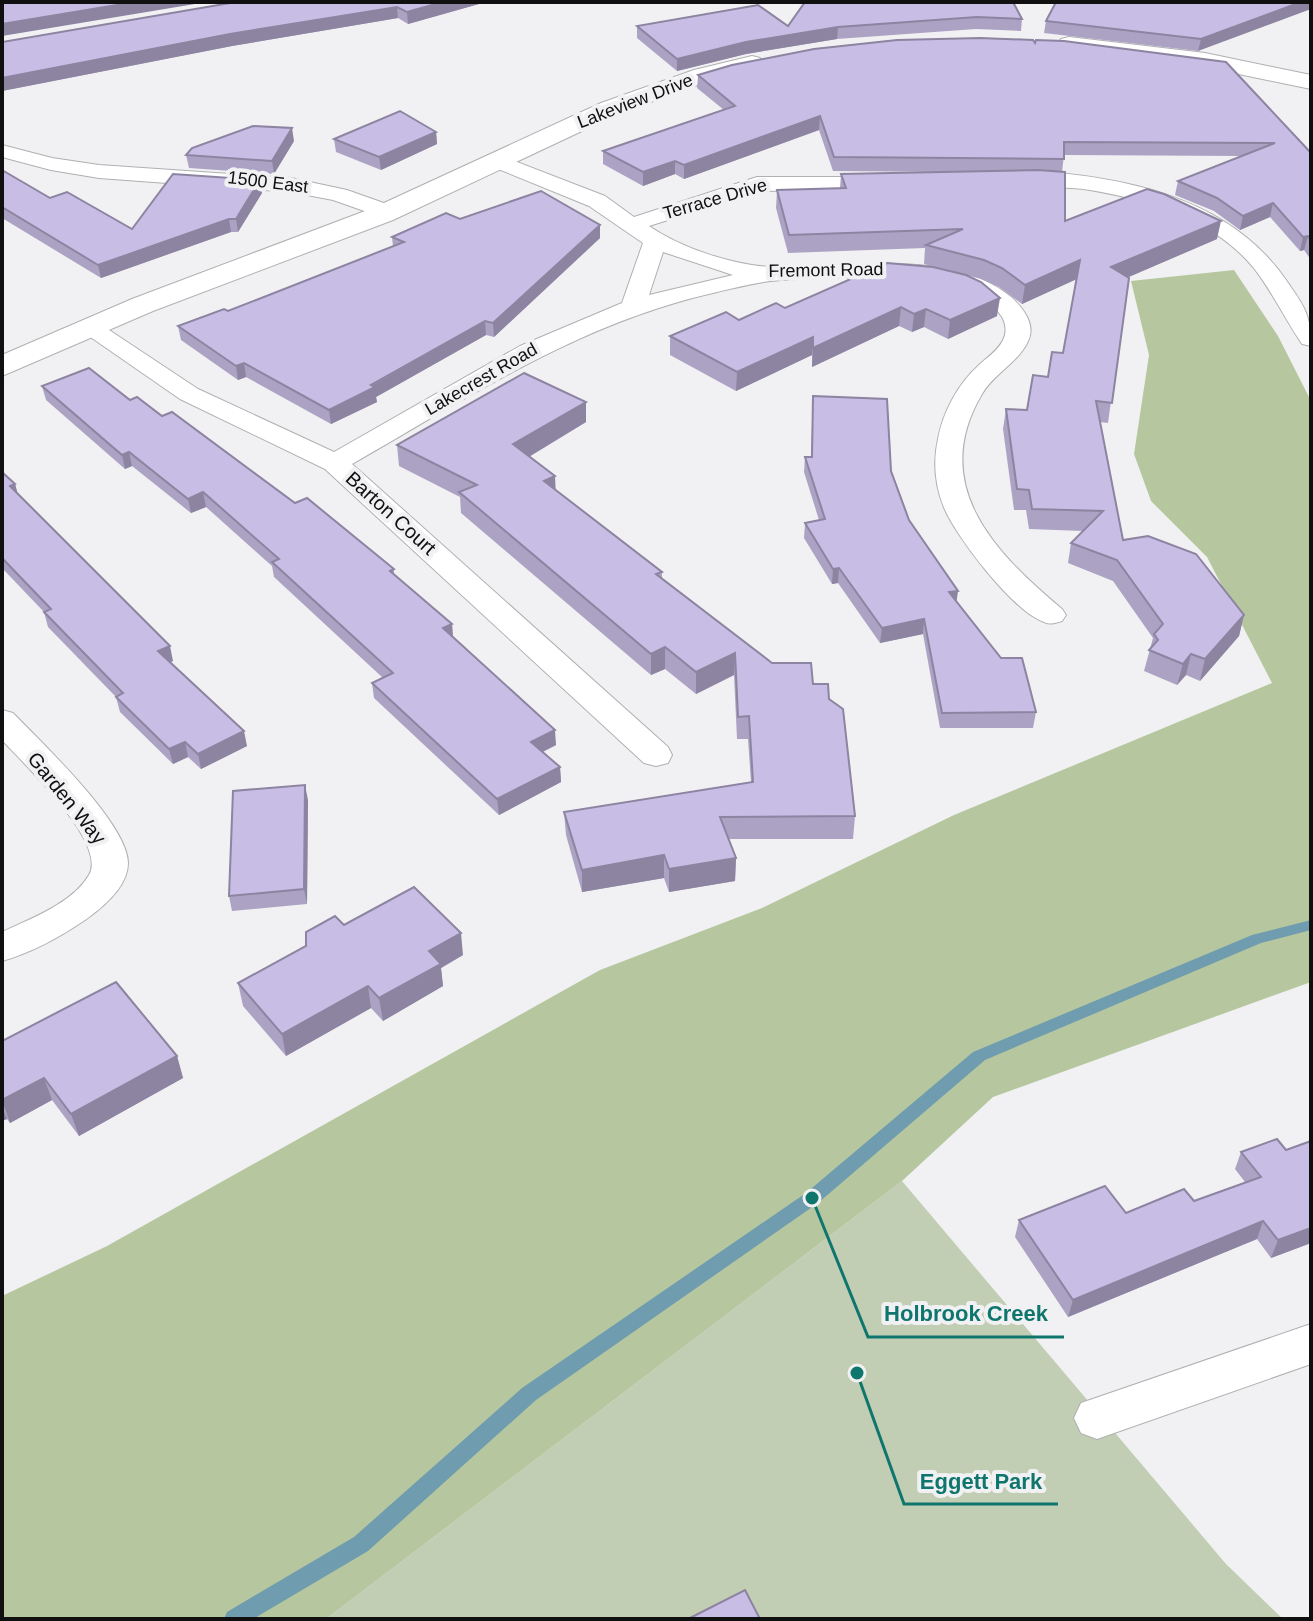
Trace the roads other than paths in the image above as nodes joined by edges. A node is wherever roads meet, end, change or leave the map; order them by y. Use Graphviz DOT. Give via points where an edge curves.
graph roads {
  1 [pos="1050,43"];
  2 [pos="772,59"];
  3 [pos="1311,82"];
  4 [pos="2,151"];
  5 [pos="499,161"];
  6 [pos="993,178"];
  7 [pos="913,182"];
  8 [pos="387,212"];
  9 [pos="634,224"];
  10 [pos="655,241"];
  11 [pos="770,274"];
  12 [pos="633,306"];
  13 [pos="88,327"];
  14 [pos="1311,339"];
  15 [pos="2,367"];
  16 [pos="335,463"];
  17 [pos="1051,615"];
  18 [pos="2,720"];
  19 [pos="656,755"];
  20 [pos="2,948"];
  21 [pos="1311,1344"];
  22 [pos="1097,1418"];
  1 -- 3 [label="street" via="1156,53"];
  2 -- 5 [label="street, Lakeview Drive" via="640,94"];
  4 -- 8 [label="street, 1500 East" via="109,174 283,182 336,192"];
  5 -- 8 [label="street, Lakeview Drive"];
  5 -- 9 [label="street" via="578,191"];
  6 -- 14 [label="street" via="1062,180 1116,189 1216,225 1253,253"];
  7 -- 9 [label="street, Terrace Drive" via="757,184"];
  8 -- 13 [label="street, Lakeview Drive"];
  9 -- 10 [label="street"];
  10 -- 11 [label="street, Fremont Road"];
  10 -- 12 [label="street"];
  11 -- 12 [label="street, Lakecrest Road"];
  11 -- 17 [label="street, Fremont Road" via="919,271 978,287 1016,318 1015,342 977,382 956,419 949,438 952,481 956,502 979,543 1014,584"];
  12 -- 16 [label="street, Lakecrest Road" via="512,359"];
  13 -- 15 [label="street, Lakeview Drive"];
  13 -- 16 [label="street, Barton Court" via="189,394"];
  16 -- 19 [label="street, Barton Court"];
  18 -- 20 [label="street, Garden Way" via="104,838 111,866 103,882 74,909"];
  21 -- 22 [label="street"];
}
